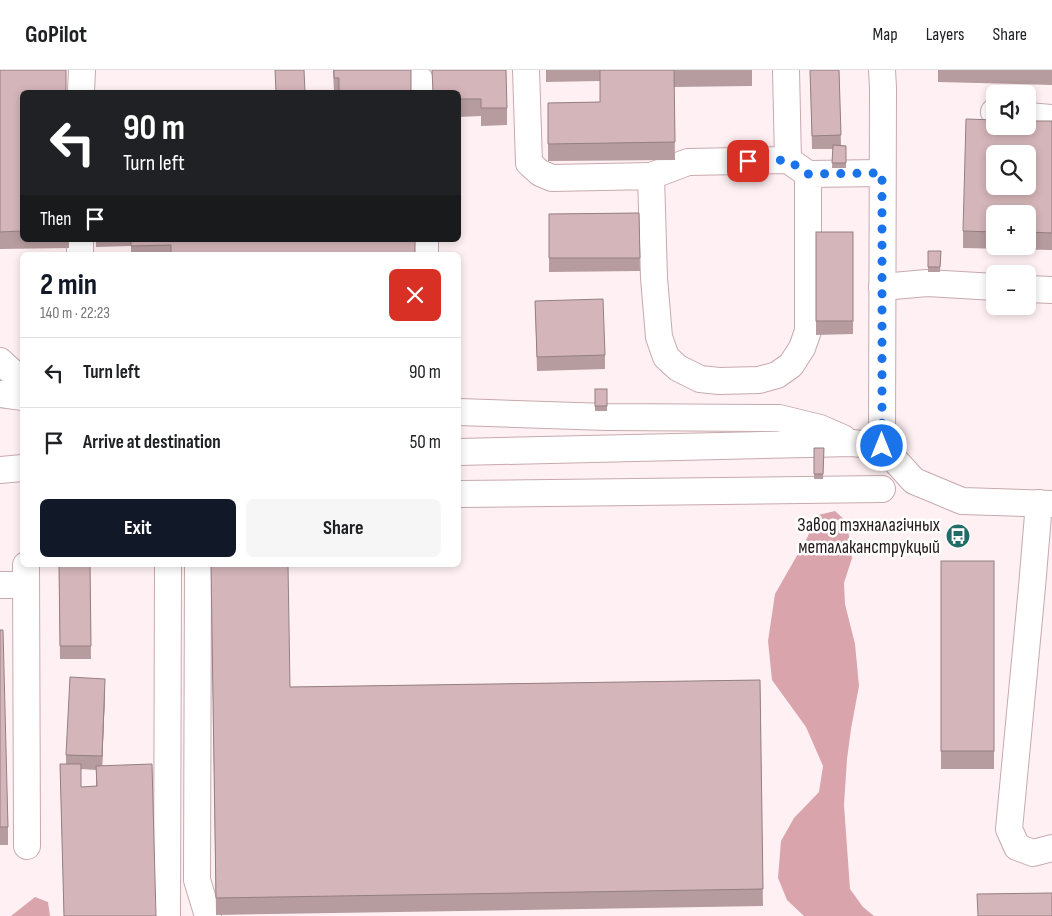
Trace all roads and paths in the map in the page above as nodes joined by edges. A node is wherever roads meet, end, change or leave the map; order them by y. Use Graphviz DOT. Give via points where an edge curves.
graph roads {
  1 [pos="82,70"];
  2 [pos="526,70"];
  3 [pos="786,70"];
  4 [pos="882,70"];
  5 [pos="81,90"];
  6 [pos="1036,117"];
  7 [pos="1052,118"];
  8 [pos="798,167"];
  9 [pos="882,173"];
  10 [pos="651,176"];
  11 [pos="986,286"];
  12 [pos="882,287"];
  13 [pos="1036,289"];
  14 [pos="1052,290"];
  15 [pos="0,361"];
  16 [pos="20,379"];
  17 [pos="0,394"];
  18 [pos="20,397"];
  19 [pos="461,412"];
  20 [pos="852,443"];
  21 [pos="882,446"];
  22 [pos="461,452"];
  23 [pos="20,468"];
  24 [pos="0,470"];
  25 [pos="882,489"];
  26 [pos="461,494"];
  27 [pos="1045,504"];
  28 [pos="168,567"];
  29 [pos="198,567"];
  30 [pos="26,575"];
  31 [pos="0,585"];
  32 [pos="1042,588"];
  33 [pos="28,846"];
  34 [pos="1052,848"];
  35 [pos="167,916"];
  36 [pos="208,916"];
  1 -- 5 [label="street"];
  2 -- 10 [label="street" via="529,163 540,173 552,178"];
  3 -- 8 [label="street"];
  4 -- 9 [label="street"];
  6 -- 7 [label="street"];
  8 -- 9 [label="street"];
  8 -- 10 [label="street" via="688,162"];
  8 -- 10 [label="street" via="808,330 791,366 777,375 759,380 719,382 700,379 678,368 666,357 659,337 654,278"];
  9 -- 12 [label="street"];
  11 -- 12 [label="street" via="927,283"];
  12 -- 21 [label="street"];
  13 -- 14 [label="street"];
  15 -- 16 [label="street"];
  17 -- 18 [label="street"];
  19 -- 20 [label="street" via="779,418 820,428"];
  20 -- 21 [label="street"];
  20 -- 22 [label="street"];
  21 -- 27 [label="street" via="914,480 962,501"];
  23 -- 24 [label="street"];
  25 -- 26 [label="street"];
  27 -- 32 [label="street"];
  28 -- 35 [label="street"];
  29 -- 36 [label="street" via="197,880"];
  30 -- 31 [label="street"];
  30 -- 33 [label="street"];
  32 -- 34 [label="street" via="1009,829 1017,847 1033,853"];
}
